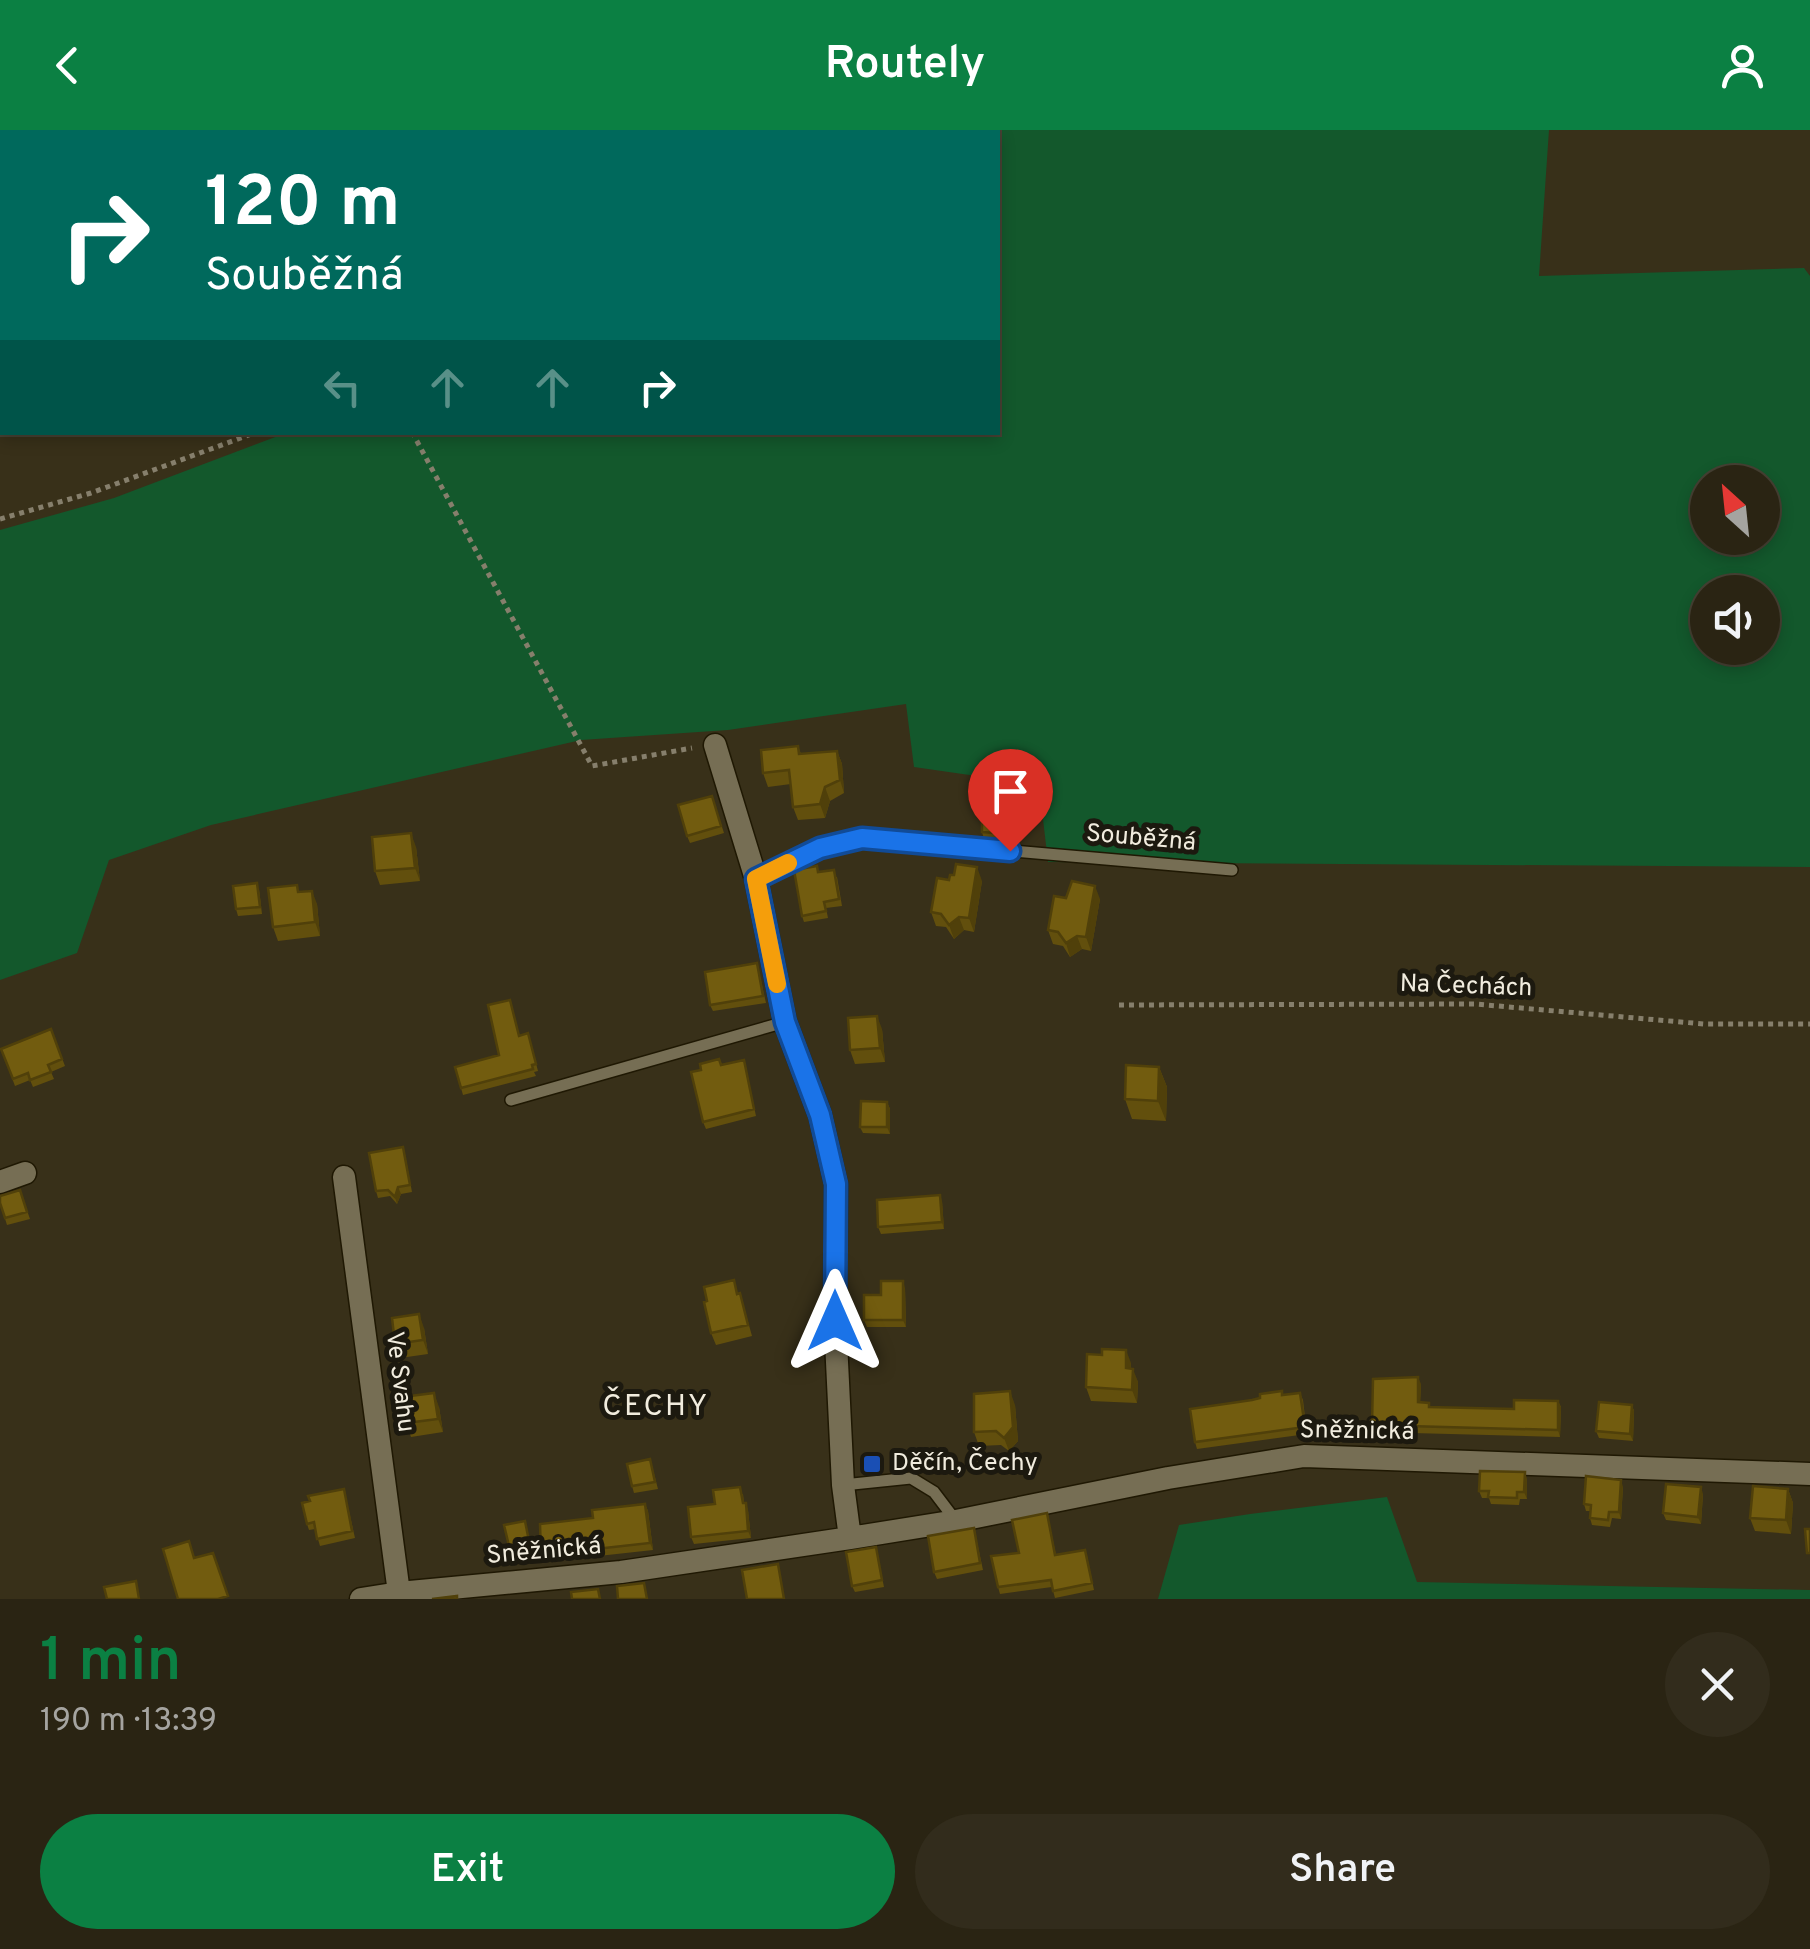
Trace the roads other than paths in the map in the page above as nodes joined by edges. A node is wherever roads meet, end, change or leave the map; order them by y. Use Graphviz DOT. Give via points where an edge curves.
graph roads {
  1 [pos="715,744"];
  2 [pos="1232,870"];
  3 [pos="756,879"];
  4 [pos="785,1022"];
  5 [pos="511,1100"];
  6 [pos="25,1173"];
  7 [pos="344,1177"];
  8 [pos="0,1182"];
  9 [pos="1810,1474"];
  10 [pos="843,1485"];
  11 [pos="956,1520"];
  12 [pos="850,1538"];
  13 [pos="399,1593"];
  14 [pos="360,1599"];
  1 -- 3 [label="street"];
  2 -- 3 [label="lane, Souběžná" via="862,838 820,848"];
  3 -- 4 [label="street"];
  4 -- 5 [label="lane"];
  4 -- 10 [label="street" via="820,1115 836,1184"];
  6 -- 8 [label="street"];
  7 -- 13 [label="street, Ve Svahu"];
  9 -- 11 [label="street, Sněžnická" via="1304,1456"];
  10 -- 11 [label="lane" via="911,1478 934,1492"];
  10 -- 12 [label="street"];
  11 -- 12 [label="street, Sněžnická"];
  12 -- 13 [label="street, Sněžnická" via="621,1572"];
  13 -- 14 [label="street, Sněžnická"];
}
